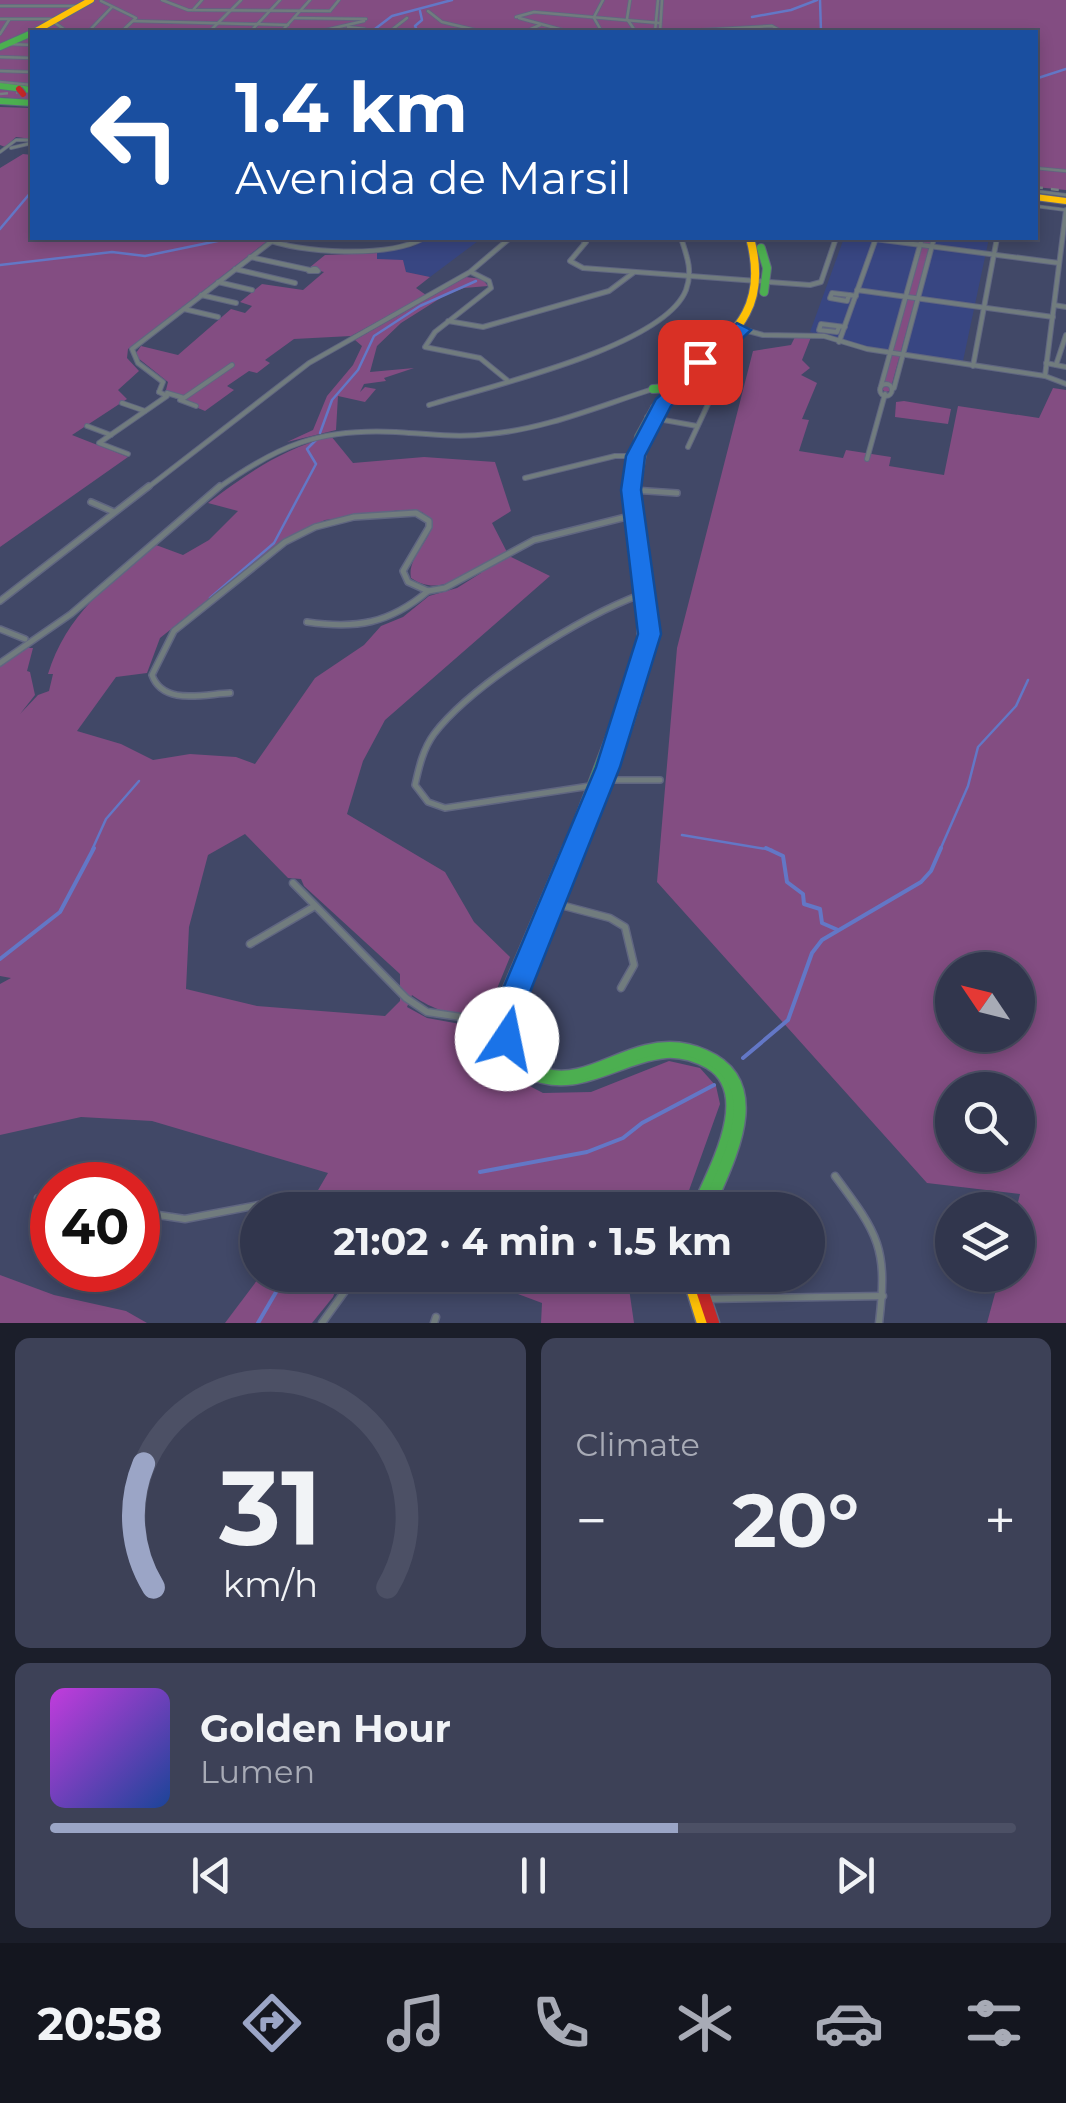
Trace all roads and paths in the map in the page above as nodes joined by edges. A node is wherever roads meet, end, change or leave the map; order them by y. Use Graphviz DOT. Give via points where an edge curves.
graph roads {
  1 [pos="162,0"];
  2 [pos="202,0"];
  3 [pos="241,0"];
  4 [pos="280,0"];
  5 [pos="300,0"];
  6 [pos="310,0"];
  7 [pos="340,0"];
  8 [pos="603,0"];
  9 [pos="630,0"];
  10 [pos="660,0"];
  11 [pos="95,2"];
  12 [pos="0,6"];
  13 [pos="192,10"];
  14 [pos="330,11"];
  15 [pos="428,11"];
  16 [pos="229,12"];
  17 [pos="268,12"];
  18 [pos="300,12"];
  19 [pos="325,17"];
  20 [pos="594,17"];
  21 [pos="294,18"];
  22 [pos="407,18"];
  23 [pos="0,19"];
  24 [pos="9,19"];
  25 [pos="628,20"];
  26 [pos="58,21"];
  27 [pos="133,21"];
  28 [pos="160,22"];
  29 [pos="442,22"];
  30 [pos="656,22"];
  31 [pos="542,23"];
  32 [pos="218,24"];
  33 [pos="257,25"];
  34 [pos="288,25"];
  35 [pos="348,28"];
  36 [pos="365,28"];
  37 [pos="749,28"];
  38 [pos="39,30"];
  39 [pos="66,30"];
  40 [pos="88,30"];
  41 [pos="123,30"];
  42 [pos="153,30"];
  43 [pos="211,30"];
  44 [pos="252,30"];
  45 [pos="283,30"];
  46 [pos="397,30"];
  47 [pos="439,30"];
  48 [pos="476,30"];
  49 [pos="528,30"];
  50 [pos="564,30"];
  51 [pos="601,30"];
  52 [pos="635,30"];
  53 [pos="659,30"];
  54 [pos="724,30"];
  55 [pos="779,30"];
  56 [pos="30,34"];
  57 [pos="2,42"];
  58 [pos="30,45"];
  59 [pos="0,57"];
  60 [pos="30,58"];
  61 [pos="0,71"];
  62 [pos="30,72"];
  63 [pos="0,86"];
  64 [pos="30,95"];
  65 [pos="0,100"];
  66 [pos="28,142"];
  67 [pos="13,143"];
  68 [pos="2,151"];
  69 [pos="1038,168"];
  70 [pos="1066,171"];
  71 [pos="1038,198"];
  72 [pos="1066,203"];
  73 [pos="273,240"];
  74 [pos="420,240"];
  75 [pos="508,240"];
  76 [pos="583,240"];
  77 [pos="682,240"];
  78 [pos="754,240"];
  79 [pos="835,240"];
  80 [pos="875,240"];
  81 [pos="934,240"];
  82 [pos="997,240"];
  83 [pos="921,241"];
  84 [pos="932,246"];
  85 [pos="1064,246"];
  86 [pos="994,254"];
  87 [pos="250,257"];
  88 [pos="1059,263"];
  89 [pos="234,269"];
  90 [pos="310,270"];
  91 [pos="470,272"];
  92 [pos="634,272"];
  93 [pos="690,277"];
  94 [pos="218,282"];
  95 [pos="294,282"];
  96 [pos="764,282"];
  97 [pos="252,290"];
  98 [pos="201,295"];
  99 [pos="853,295"];
  100 [pos="904,296"];
  101 [pos="918,298"];
  102 [pos="236,303"];
  103 [pos="1054,305"];
  104 [pos="1066,307"];
  105 [pos="984,308"];
  106 [pos="184,309"];
  107 [pos="218,317"];
  108 [pos="1052,317"];
  109 [pos="448,321"];
  110 [pos="740,329"];
  111 [pos="1066,337"];
  112 [pos="840,342"];
  113 [pos="891,348"];
  114 [pos="904,349"];
  115 [pos="1046,364"];
  116 [pos="232,365"];
  117 [pos="1056,365"];
  118 [pos="973,366"];
  119 [pos="1066,367"];
  120 [pos="1045,376"];
  121 [pos="507,380"];
  122 [pos="1066,385"];
  123 [pos="881,386"];
  124 [pos="667,388"];
  125 [pos="894,388"];
  126 [pos="160,392"];
  127 [pos="885,394"];
  128 [pos="168,396"];
  129 [pos="708,402"];
  130 [pos="122,403"];
  131 [pos="428,405"];
  132 [pos="196,406"];
  133 [pos="145,411"];
  134 [pos="650,417"];
  135 [pos="87,426"];
  136 [pos="697,426"];
  137 [pos="111,435"];
  138 [pos="688,447"];
  139 [pos="128,454"];
  140 [pos="633,455"];
  141 [pos="867,459"];
  142 [pos="526,478"];
  143 [pos="628,489"];
  144 [pos="676,493"];
  145 [pos="91,502"];
  146 [pos="114,512"];
  147 [pos="631,516"];
  148 [pos="428,591"];
  149 [pos="644,594"];
  150 [pos="0,601"];
  151 [pos="307,622"];
  152 [pos="0,628"];
  153 [pos="26,639"];
  154 [pos="0,663"];
  155 [pos="230,693"];
  156 [pos="660,780"];
  157 [pos="598,783"];
  158 [pos="292,883"];
  159 [pos="550,902"];
  160 [pos="315,906"];
  161 [pos="250,944"];
  162 [pos="621,988"];
  163 [pos="499,1022"];
  164 [pos="835,1176"];
  165 [pos="703,1192"];
  166 [pos="713,1192"];
  167 [pos="240,1207"];
  168 [pos="160,1215"];
  169 [pos="343,1292"];
  170 [pos="694,1292"];
  171 [pos="697,1292"];
  172 [pos="883,1296"];
  173 [pos="697,1299"];
  174 [pos="322,1323"];
  175 [pos="703,1323"];
  176 [pos="714,1323"];
  177 [pos="880,1323"];
  1 -- 13 [label="street"];
  2 -- 13 [label="street"];
  3 -- 16 [label="street"];
  4 -- 17 [label="street"];
  5 -- 6 [label="street"];
  6 -- 18 [label="street"];
  7 -- 14 [label="street"];
  8 -- 20 [label="street"];
  9 -- 25 [label="street"];
  10 -- 30 [label="street"];
  11 -- 12 [label="street"];
  11 -- 26 [label="main road"];
  11 -- 27 [label="street"];
  11 -- 40 [label="street"];
  13 -- 16 [label="street"];
  14 -- 18 [label="street"];
  14 -- 19 [label="street"];
  15 -- 29 [label="street"];
  16 -- 17 [label="street"];
  16 -- 32 [label="street"];
  17 -- 18 [label="street"];
  17 -- 33 [label="street"];
  18 -- 21 [label="street"];
  19 -- 21 [label="street"];
  19 -- 35 [label="street" via="366,19"];
  20 -- 25 [label="street"];
  20 -- 31 [label="street" via="516,17"];
  20 -- 51 [label="street"];
  21 -- 34 [label="street"];
  22 -- 46 [label="street"];
  23 -- 24 [label="street"];
  24 -- 26 [label="street"];
  24 -- 57 [label="street"];
  25 -- 30 [label="street"];
  25 -- 52 [label="street"];
  26 -- 38 [label="main road"];
  26 -- 39 [label="street"];
  27 -- 28 [label="street"];
  27 -- 41 [label="street"];
  28 -- 32 [label="street"];
  28 -- 42 [label="street"];
  29 -- 47 [label="street"];
  29 -- 48 [label="street"];
  30 -- 53 [label="street"];
  31 -- 49 [label="street"];
  31 -- 50 [label="street"];
  32 -- 33 [label="street"];
  32 -- 43 [label="street"];
  33 -- 34 [label="street"];
  33 -- 44 [label="street"];
  34 -- 45 [label="street"];
  35 -- 36 [label="street"];
  37 -- 54 [label="street"];
  37 -- 55 [label="street"];
  56 -- 57 [label="main road"];
  57 -- 58 [label="street"];
  59 -- 60 [label="street"];
  61 -- 62 [label="street"];
  63 -- 64 [label="main road"];
  64 -- 65 [label="main road"];
  66 -- 67 [label="street"];
  66 -- 67 [label="street"];
  66 -- 68 [label="street"];
  67 -- 68 [label="street"];
  69 -- 70 [label="street"];
  71 -- 72 [label="main road"];
  72 -- 85 [label="street"];
  73 -- 74 [label="street" via="325,254"];
  73 -- 87 [label="street"];
  75 -- 91 [label="street"];
  76 -- 92 [label="street" via="572,264"];
  77 -- 93 [label="street"];
  78 -- 96 [label="main road"];
  79 -- 96 [label="street" via="819,284"];
  80 -- 99 [label="street"];
  81 -- 84 [label="street"];
  82 -- 86 [label="street"];
  83 -- 84 [label="street"];
  83 -- 100 [label="street"];
  84 -- 86 [label="street"];
  84 -- 101 [label="street"];
  85 -- 88 [label="street"];
  86 -- 88 [label="street"];
  86 -- 105 [label="street"];
  87 -- 89 [label="street"];
  87 -- 90 [label="street"];
  88 -- 103 [label="street"];
  89 -- 94 [label="street"];
  89 -- 95 [label="street"];
  91 -- 109 [label="street" via="489,280 491,288"];
  91 -- 146 [label="street" via="309,363"];
  92 -- 93 [label="street"];
  92 -- 109 [label="street" via="608,291 512,320 483,327"];
  93 -- 96 [label="street"];
  93 -- 121 [label="street" via="673,308 641,334"];
  94 -- 97 [label="street"];
  94 -- 98 [label="street"];
  96 -- 110 [label="main road"];
  98 -- 102 [label="street"];
  98 -- 106 [label="street"];
  99 -- 100 [label="street"];
  99 -- 112 [label="street"];
  100 -- 101 [label="street"];
  100 -- 113 [label="street"];
  101 -- 105 [label="street"];
  101 -- 114 [label="street"];
  103 -- 104 [label="street"];
  103 -- 108 [label="street"];
  105 -- 108 [label="street"];
  105 -- 118 [label="street"];
  106 -- 107 [label="street"];
  106 -- 126 [label="street" via="132,350 138,364 163,382"];
  108 -- 115 [label="street"];
  109 -- 121 [label="street" via="425,348 480,358"];
  110 -- 112 [label="street"];
  110 -- 124 [label="main road"];
  111 -- 117 [label="street"];
  112 -- 113 [label="street"];
  113 -- 114 [label="street"];
  113 -- 114 [label="street"];
  113 -- 123 [label="street"];
  114 -- 118 [label="street"];
  114 -- 125 [label="street"];
  115 -- 117 [label="street"];
  115 -- 120 [label="street"];
  116 -- 126 [label="street" via="184,398"];
  117 -- 119 [label="street"];
  118 -- 120 [label="street"];
  120 -- 122 [label="street"];
  121 -- 131 [label="street"];
  123 -- 125 [label="street"];
  123 -- 127 [label="street"];
  124 -- 134 [label="main road"];
  124 -- 153 [label="street" via="510,431 334,432 282,447 135,556 66,618"];
  125 -- 127 [label="street"];
  126 -- 128 [label="street"];
  127 -- 141 [label="street"];
  128 -- 132 [label="street"];
  128 -- 133 [label="street"];
  129 -- 136 [label="street"];
  130 -- 133 [label="street"];
  133 -- 137 [label="street"];
  134 -- 136 [label="street"];
  134 -- 140 [label="main road"];
  135 -- 137 [label="street"];
  136 -- 138 [label="street"];
  137 -- 139 [label="street" via="99,443"];
  140 -- 142 [label="street"];
  140 -- 143 [label="main road"];
  143 -- 144 [label="street"];
  143 -- 147 [label="main road"];
  145 -- 146 [label="street"];
  146 -- 150 [label="street"];
  147 -- 148 [label="street" via="534,540 460,582"];
  147 -- 149 [label="main road"];
  148 -- 151 [label="street" via="388,621 364,627"];
  148 -- 155 [label="street" via="404,576 430,527 416,513 354,516 315,527 286,542 174,631 152,675 173,696"];
  149 -- 157 [label="main road" via="646,648"];
  149 -- 157 [label="street" via="613,603 438,728 422,752 415,785 428,802 446,808"];
  152 -- 153 [label="street"];
  153 -- 154 [label="street"];
  156 -- 157 [label="street"];
  157 -- 159 [label="main road"];
  158 -- 160 [label="street"];
  159 -- 162 [label="street" via="625,928 634,965"];
  159 -- 163 [label="main road"];
  160 -- 161 [label="street"];
  160 -- 163 [label="street" via="427,1012"];
  163 -- 165 [label="main road" via="508,1058 554,1083 594,1079 668,1051 690,1052 716,1067 731,1090 731,1110"];
  163 -- 166 [label="main road" via="522,1061 556,1076 591,1072 665,1044 693,1046 722,1063 739,1088 740,1112"];
  164 -- 172 [label="street" via="880,1238"];
  167 -- 168 [label="street" via="186,1219"];
  169 -- 174 [label="street"];
  170 -- 173 [label="main road"];
  171 -- 173 [label="main road"];
  172 -- 173 [label="street"];
  172 -- 177 [label="street"];
  173 -- 175 [label="main road"];
  173 -- 176 [label="main road"];
}
